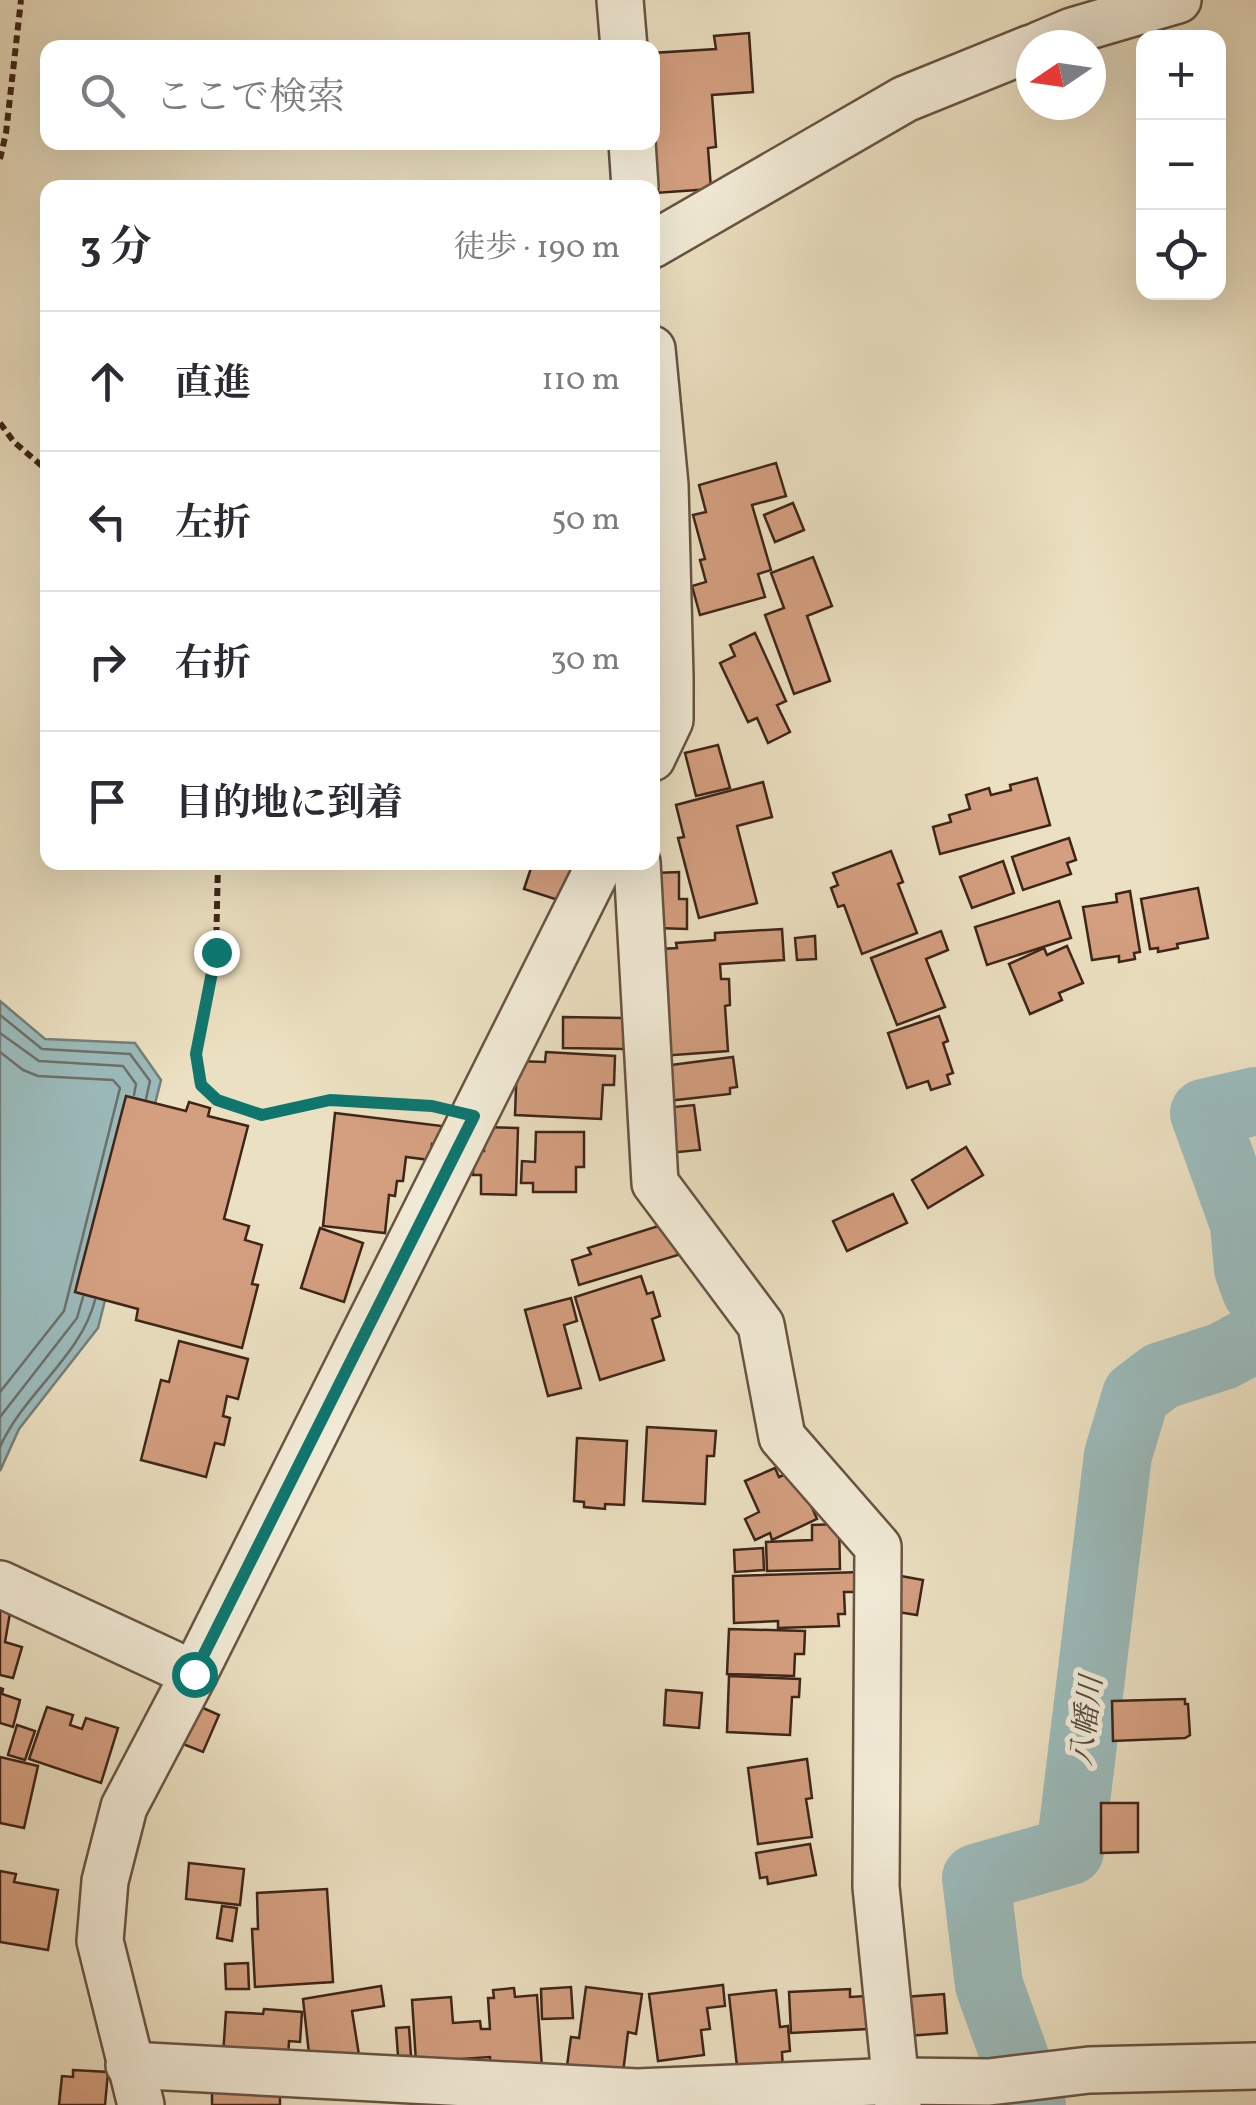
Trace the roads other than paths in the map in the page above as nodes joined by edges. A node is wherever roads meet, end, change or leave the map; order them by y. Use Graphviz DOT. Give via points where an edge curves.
graph roads {
  1 [pos="620,0"];
  2 [pos="1178,0"];
  3 [pos="1075,30"];
  4 [pos="623,40"];
  5 [pos="1016,54"];
  6 [pos="633,150"];
  7 [pos="634,180"];
  8 [pos="660,240"];
  9 [pos="660,433"];
  10 [pos="660,741"];
  11 [pos="597,870"];
  12 [pos="637,870"];
  13 [pos="0,1584"];
  14 [pos="194,1674"];
  15 [pos="1256,2066"];
  16 [pos="135,2085"];
  17 [pos="898,2093"];
  1 -- 4 [label="street"];
  2 -- 3 [label="street"];
  5 -- 8 [label="street" via="906,99"];
  6 -- 7 [label="street"];
  9 -- 10 [label="street" via="670,720"];
  11 -- 14 [label="street"];
  12 -- 17 [label="street" via="655,1183 761,1325 782,1438 878,1547 876,1886"];
  13 -- 14 [label="street"];
  14 -- 16 [label="street" via="124,1807 105,1881 100,1941"];
  15 -- 17 [label="street" via="1089,2070"];
  16 -- 17 [label="street"];
}
